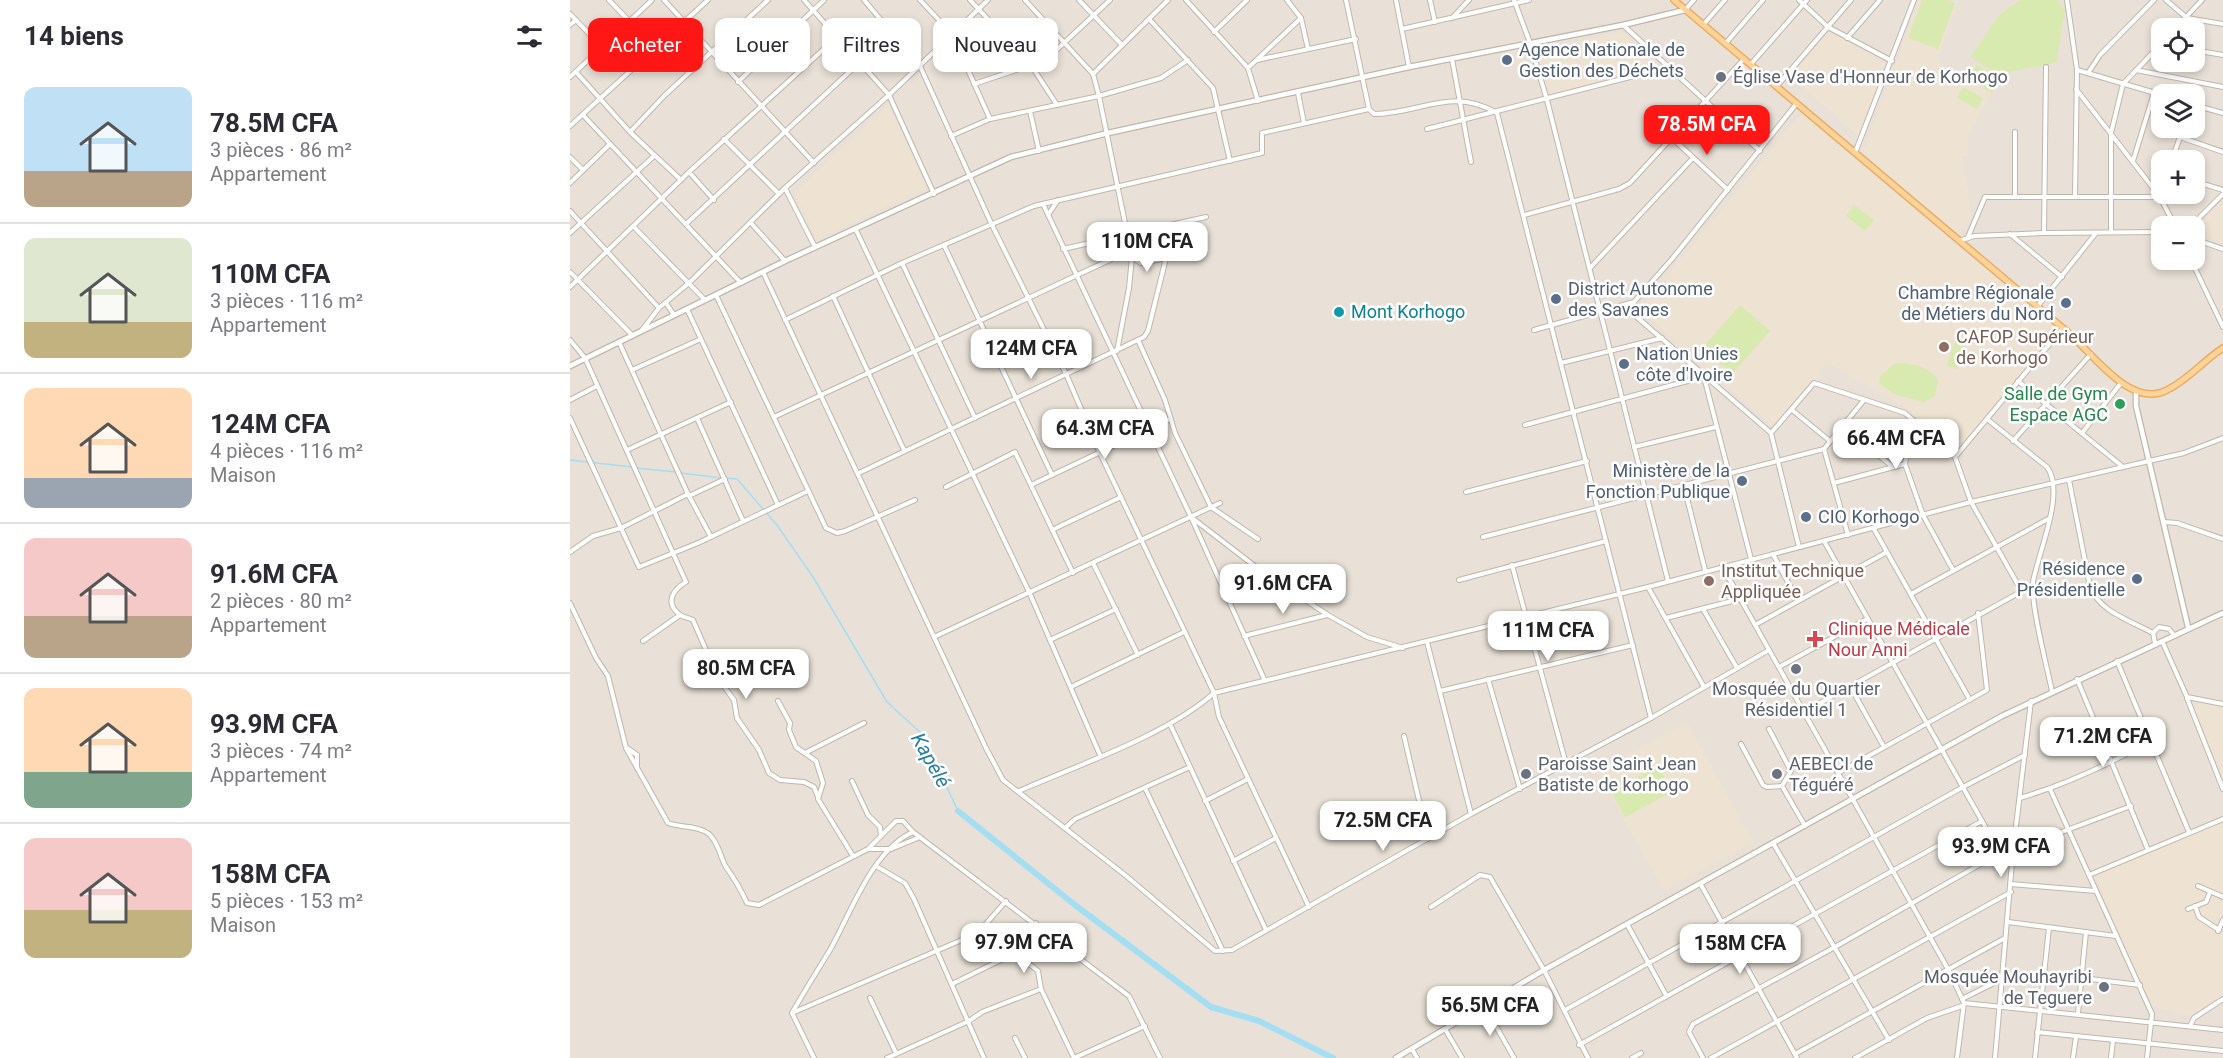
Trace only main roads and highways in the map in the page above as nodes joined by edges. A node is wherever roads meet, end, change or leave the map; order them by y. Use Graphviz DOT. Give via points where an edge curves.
graph roads {
  1 [pos="1674,0"];
  2 [pos="2223,348"];
  1 -- 2 [label="main road" via="2136,393 2167,391"];
}
